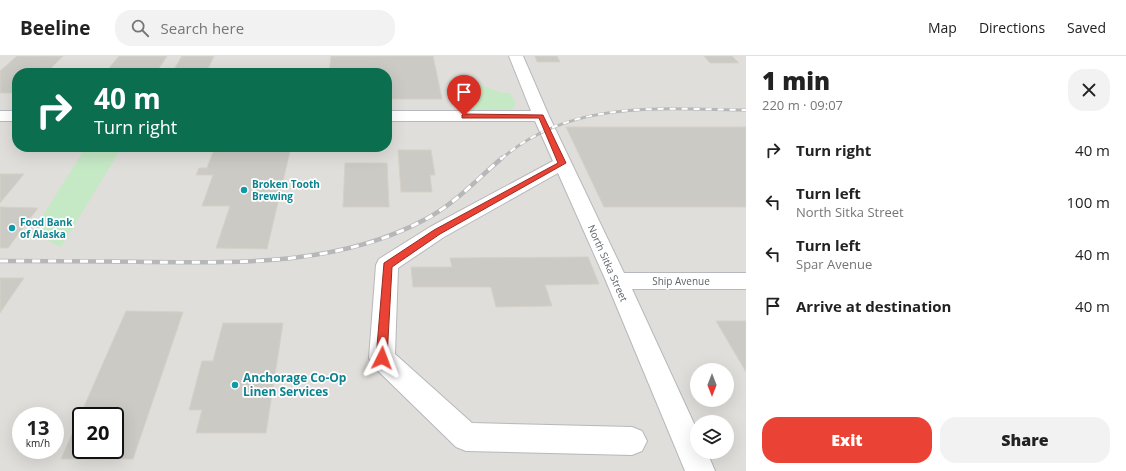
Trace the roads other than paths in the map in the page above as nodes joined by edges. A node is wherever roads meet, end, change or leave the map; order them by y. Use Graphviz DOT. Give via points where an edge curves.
graph roads {
  1 [pos="516,56"];
  2 [pos="0,116"];
  3 [pos="12,116"];
  4 [pos="392,116"];
  5 [pos="541,116"];
  6 [pos="562,163"];
  7 [pos="617,281"];
  8 [pos="746,281"];
  9 [pos="632,441"];
  10 [pos="700,471"];
  1 -- 5 [label="street, North Sitka Street"];
  2 -- 3 [label="street"];
  4 -- 5 [label="street"];
  5 -- 6 [label="street, North Sitka Street"];
  6 -- 7 [label="street, North Sitka Street"];
  6 -- 9 [label="street" via="437,232 387,265 382,358 466,437"];
  7 -- 8 [label="street, Ship Avenue"];
  7 -- 10 [label="street, North Sitka Street"];
}
